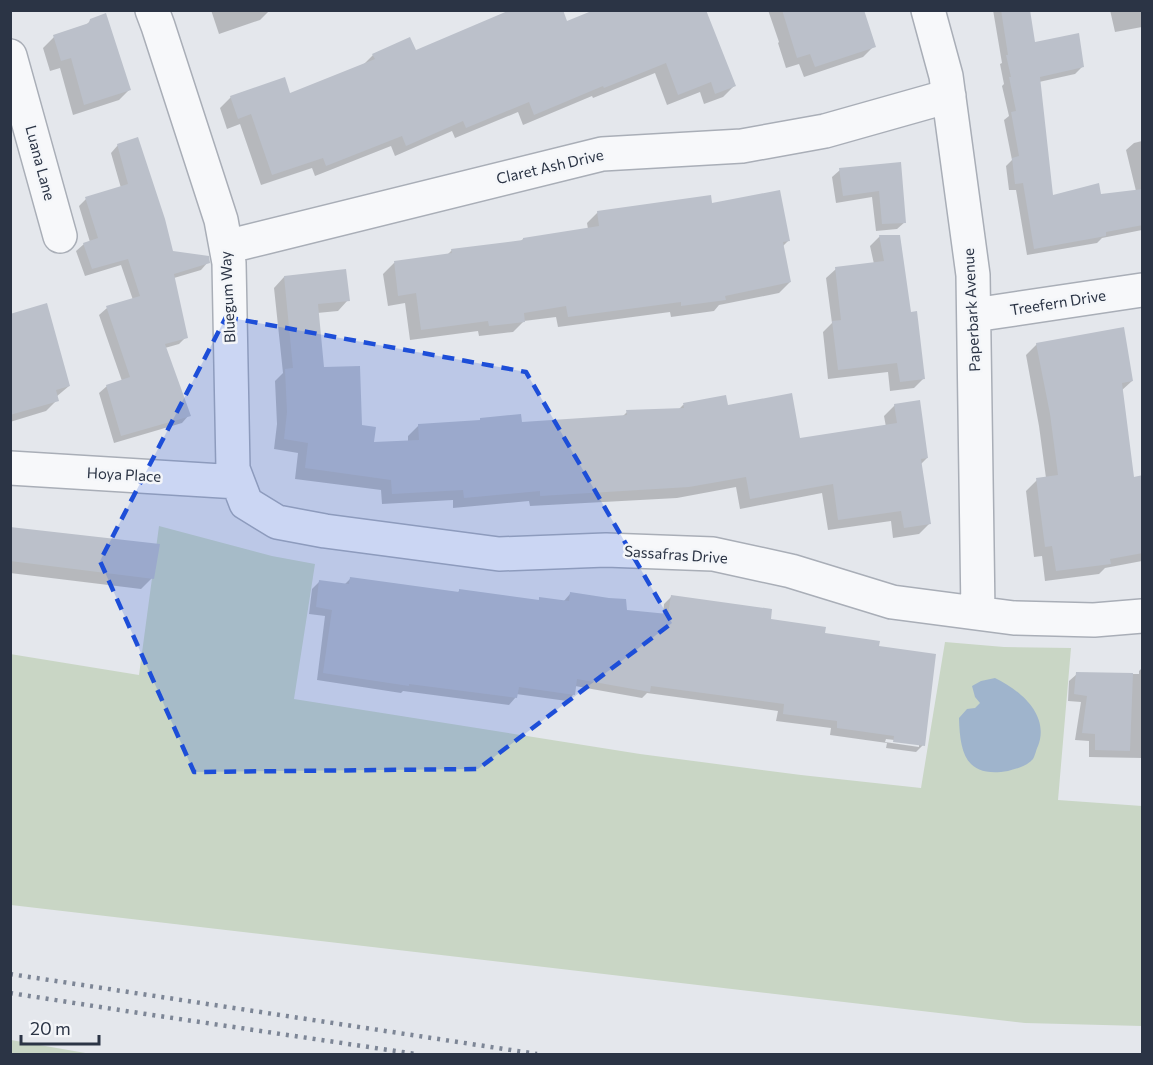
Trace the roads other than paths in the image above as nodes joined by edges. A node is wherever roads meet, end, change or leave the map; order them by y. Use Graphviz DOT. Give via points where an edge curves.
graph roads {
  1 [pos="927,10"];
  2 [pos="155,16"];
  3 [pos="10,56"];
  4 [pos="949,96"];
  5 [pos="60,236"];
  6 [pos="226,248"];
  7 [pos="1143,290"];
  8 [pos="974,315"];
  9 [pos="10,468"];
  10 [pos="242,493"];
  11 [pos="978,614"];
  12 [pos="1143,616"];
  1 -- 4 [label="street, Paperbark Avenue"];
  2 -- 6 [label="street, Bluegum Way" via="221,220"];
  3 -- 5 [label="street, Luana Lane"];
  4 -- 6 [label="street, Claret Ash Drive" via="825,131 742,146 602,154"];
  4 -- 8 [label="street, Paperbark Avenue" via="973,275"];
  6 -- 10 [label="street, Bluegum Way" via="233,469"];
  7 -- 8 [label="street, Treefern Drive"];
  8 -- 11 [label="street, Paperbark Avenue"];
  9 -- 10 [label="street, Hoya Place"];
  10 -- 11 [label="street, Sassafras Drive" via="278,522 325,531 499,554 606,550 713,554 791,571 892,602"];
  11 -- 12 [label="street, Sassafras Drive" via="1083,620"];
}
